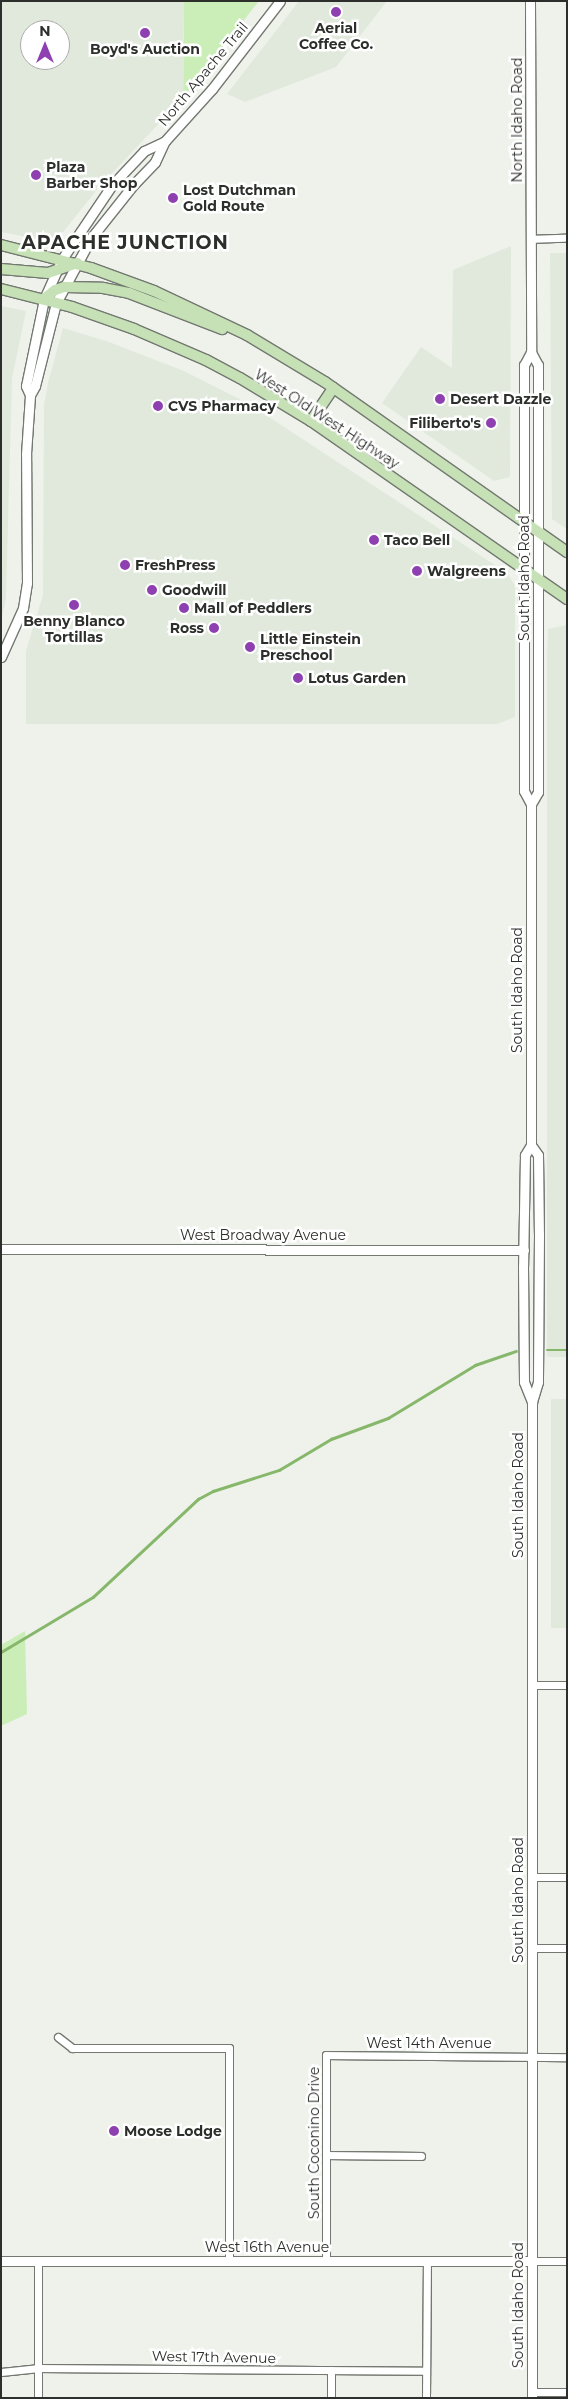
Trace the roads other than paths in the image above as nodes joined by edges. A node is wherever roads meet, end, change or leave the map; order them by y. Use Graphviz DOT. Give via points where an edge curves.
graph roads {
  1 [pos="280,1"];
  2 [pos="530,1"];
  3 [pos="164,141"];
  4 [pos="531,238"];
  5 [pos="567,238"];
  6 [pos="1,245"];
  7 [pos="62,259"];
  8 [pos="77,263"];
  9 [pos="1,269"];
  10 [pos="55,272"];
  11 [pos="64,287"];
  12 [pos="1,290"];
  13 [pos="44,300"];
  14 [pos="56,303"];
  15 [pos="247,335"];
  16 [pos="531,352"];
  17 [pos="333,388"];
  18 [pos="30,395"];
  19 [pos="311,421"];
  20 [pos="524,522"];
  21 [pos="538,532"];
  22 [pos="567,552"];
  23 [pos="524,569"];
  24 [pos="538,578"];
  25 [pos="567,598"];
  26 [pos="1,657"];
  27 [pos="531,804"];
  28 [pos="531,1146"];
  29 [pos="1,1249"];
  30 [pos="524,1250"];
  31 [pos="532,1402"];
  32 [pos="532,1685"];
  33 [pos="567,1685"];
  34 [pos="532,1877"];
  35 [pos="567,1877"];
  36 [pos="532,1948"];
  37 [pos="567,1948"];
  38 [pos="58,2037"];
  39 [pos="326,2055"];
  40 [pos="532,2056"];
  41 [pos="567,2057"];
  42 [pos="327,2156"];
  43 [pos="421,2156"];
  44 [pos="38,2260"];
  45 [pos="229,2260"];
  46 [pos="326,2260"];
  47 [pos="427,2260"];
  48 [pos="1,2261"];
  49 [pos="532,2261"];
  50 [pos="567,2261"];
  51 [pos="37,2368"];
  52 [pos="331,2370"];
  53 [pos="426,2371"];
  54 [pos="1,2372"];
  55 [pos="567,2392"];
  56 [pos="532,2395"];
  57 [pos="38,2398"];
  58 [pos="331,2398"];
  59 [pos="426,2398"];
  1 -- 3 [label="main road, North Apache Trail" via="212,89"];
  2 -- 4 [label="main road, North Idaho Road"];
  3 -- 7 [label="main road, North Apache Trail" via="144,151 112,185"];
  3 -- 8 [label="main road, North Apache Trail" via="155,162 103,222"];
  4 -- 5 [label="street"];
  4 -- 16 [label="main road, South Idaho Road"];
  6 -- 7 [label="main road, West Old West Highway"];
  7 -- 8 [label="main road, West Old West Highway"];
  7 -- 10 [label="main road, North Apache Trail"];
  8 -- 10 [label="main road"];
  8 -- 11 [label="main road, North Apache Trail"];
  8 -- 15 [label="main road, West Old West Highway" via="154,291"];
  9 -- 10 [label="main road"];
  10 -- 13 [label="main road, North Apache Trail"];
  11 -- 13 [label="main road"];
  11 -- 14 [label="main road, North Apache Trail"];
  11 -- 15 [label="main road" via="85,286 129,292 237,335"];
  12 -- 13 [label="main road, West Old West Highway"];
  13 -- 14 [label="main road, West Old West Highway"];
  13 -- 18 [label="main road, North Apache Trail" via="28,368 26,386"];
  14 -- 18 [label="main road, North Apache Trail"];
  14 -- 19 [label="main road, West Old West Highway" via="134,329 206,360"];
  15 -- 17 [label="main road, West Old West Highway"];
  16 -- 20 [label="main road, South Idaho Road" via="524,366"];
  16 -- 21 [label="main road, South Idaho Road" via="538,365"];
  17 -- 19 [label="main road"];
  17 -- 20 [label="main road, West Old West Highway"];
  18 -- 26 [label="main road" via="26,454 27,583 21,613"];
  19 -- 23 [label="main road, West Old West Highway"];
  20 -- 21 [label="main road, West Old West Highway"];
  20 -- 23 [label="main road, South Idaho Road"];
  21 -- 22 [label="main road, West Old West Highway"];
  21 -- 24 [label="main road, South Idaho Road"];
  23 -- 24 [label="main road, West Old West Highway"];
  23 -- 27 [label="main road, South Idaho Road" via="524,791"];
  24 -- 25 [label="main road, West Old West Highway"];
  24 -- 27 [label="main road, South Idaho Road" via="538,792"];
  27 -- 28 [label="main road, South Idaho Road"];
  28 -- 30 [label="main road, South Idaho Road" via="524,1155"];
  28 -- 31 [label="main road, South Idaho Road" via="538,1155 538,1382"];
  29 -- 30 [label="main road, West Broadway Avenue"];
  30 -- 31 [label="main road, South Idaho Road" via="524,1382"];
  31 -- 32 [label="main road, South Idaho Road"];
  32 -- 33 [label="street"];
  32 -- 34 [label="main road, South Idaho Road"];
  34 -- 35 [label="street"];
  34 -- 36 [label="main road, South Idaho Road"];
  36 -- 37 [label="street"];
  36 -- 40 [label="main road, South Idaho Road"];
  38 -- 45 [label="street" via="72,2048 229,2048"];
  39 -- 40 [label="street, West 14th Avenue"];
  39 -- 42 [label="street, South Coconino Drive"];
  40 -- 41 [label="street, West 14th Avenue"];
  40 -- 49 [label="main road, South Idaho Road"];
  42 -- 43 [label="street"];
  42 -- 46 [label="street, South Coconino Drive"];
  44 -- 45 [label="main road, West 16th Avenue"];
  44 -- 48 [label="main road, West 16th Avenue"];
  44 -- 51 [label="street"];
  45 -- 46 [label="main road, West 16th Avenue"];
  46 -- 47 [label="main road, West 16th Avenue"];
  47 -- 49 [label="main road, West 16th Avenue"];
  47 -- 53 [label="street"];
  49 -- 50 [label="street"];
  49 -- 56 [label="main road, South Idaho Road"];
  51 -- 52 [label="street, West 17th Avenue"];
  51 -- 54 [label="street, West 17th Avenue"];
  51 -- 57 [label="street"];
  52 -- 53 [label="street, West 17th Avenue"];
  52 -- 58 [label="street"];
  53 -- 59 [label="street"];
  55 -- 56 [label="street"];
}
